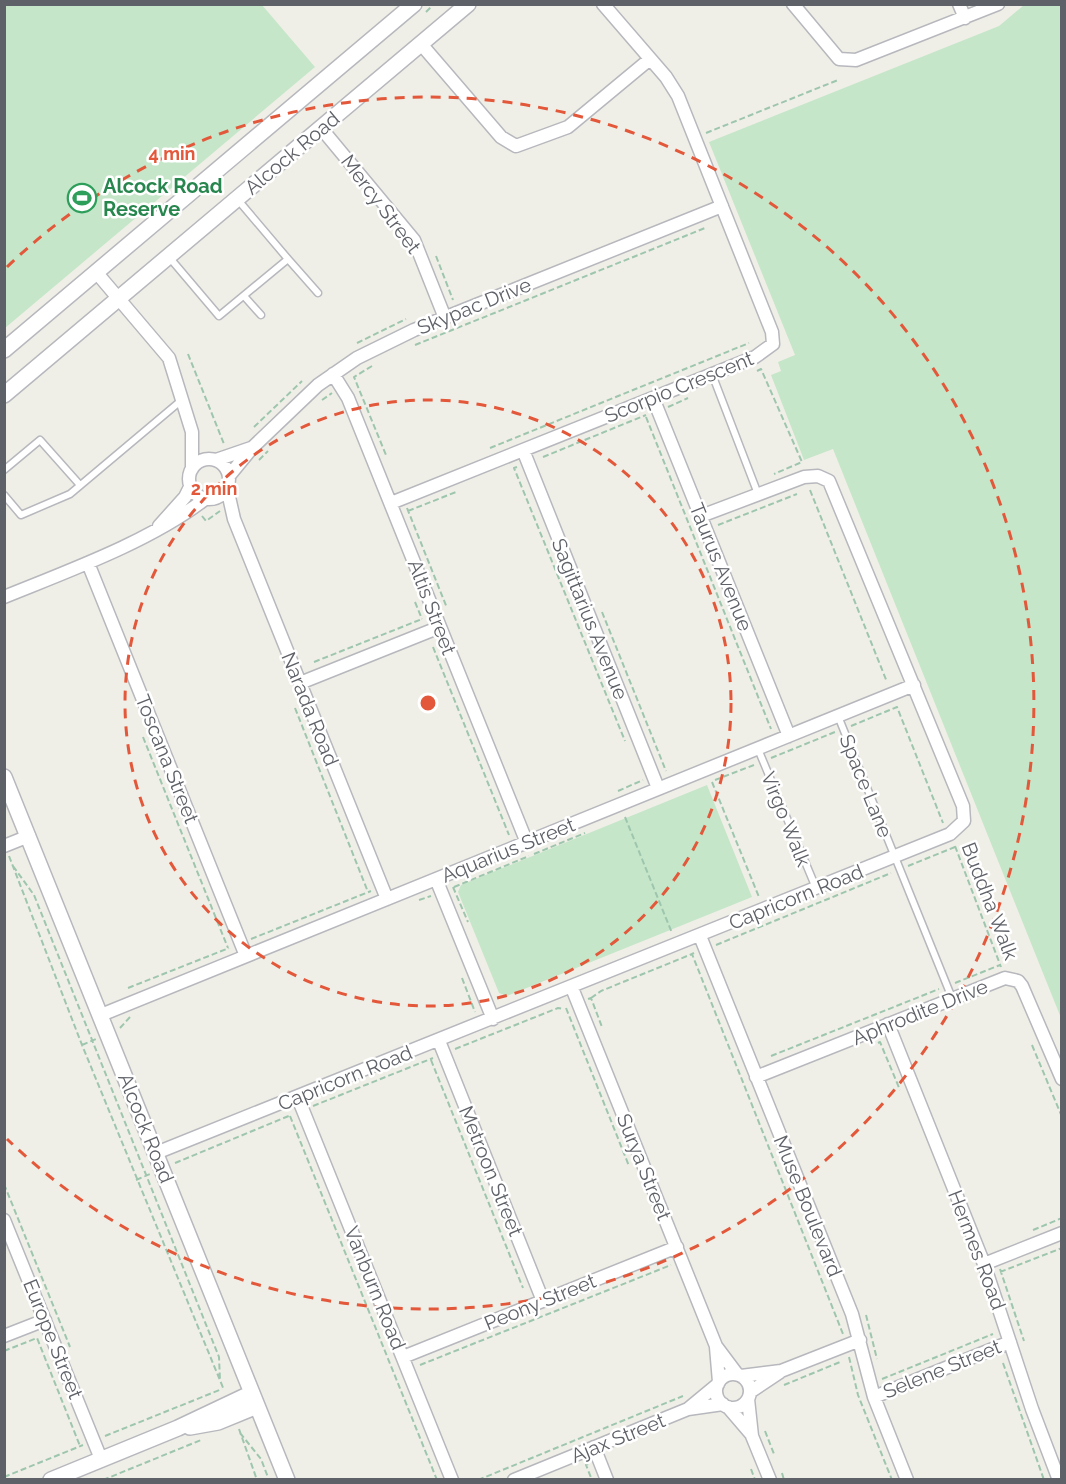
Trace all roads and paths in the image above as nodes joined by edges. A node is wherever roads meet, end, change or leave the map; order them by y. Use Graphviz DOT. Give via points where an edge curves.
graph roads {
  1 [pos="414,4"];
  2 [pos="468,4"];
  3 [pos="603,4"];
  4 [pos="793,4"];
  5 [pos="959,4"];
  6 [pos="998,4"];
  7 [pos="965,18"];
  8 [pos="421,44"];
  9 [pos="650,59"];
  10 [pos="838,80"];
  11 [pos="321,128"];
  12 [pos="704,134"];
  13 [pos="237,199"];
  14 [pos="722,206"];
  15 [pos="169,257"];
  16 [pos="288,260"];
  17 [pos="96,272"];
  18 [pos="318,294"];
  19 [pos="244,296"];
  20 [pos="119,299"];
  21 [pos="261,315"];
  22 [pos="445,318"];
  23 [pos="749,343"];
  24 [pos="4,350"];
  25 [pos="188,354"];
  26 [pos="761,369"];
  27 [pos="333,374"];
  28 [pos="712,374"];
  29 [pos="332,393"];
  30 [pos="4,395"];
  31 [pos="653,398"];
  32 [pos="183,399"];
  33 [pos="320,401"];
  34 [pos="645,416"];
  35 [pos="192,432"];
  36 [pos="273,446"];
  37 [pos="252,448"];
  38 [pos="523,450"];
  39 [pos="481,452"];
  40 [pos="232,455"];
  41 [pos="214,460"];
  42 [pos="802,462"];
  43 [pos="253,467"];
  44 [pos="192,469"];
  45 [pos="4,470"];
  46 [pos="228,482"];
  47 [pos="80,485"];
  48 [pos="190,487"];
  49 [pos="809,489"];
  50 [pos="799,493"];
  51 [pos="4,495"];
  52 [pos="758,495"];
  53 [pos="207,499"];
  54 [pos="391,503"];
  55 [pos="701,516"];
  56 [pos="234,519"];
  57 [pos="718,525"];
  58 [pos="158,527"];
  59 [pos="88,563"];
  60 [pos="4,597"];
  61 [pos="440,627"];
  62 [pos="433,647"];
  63 [pos="887,682"];
  64 [pos="300,683"];
  65 [pos="914,685"];
  66 [pos="295,708"];
  67 [pos="838,716"];
  68 [pos="771,729"];
  69 [pos="843,729"];
  70 [pos="143,736"];
  71 [pos="789,736"];
  72 [pos="758,748"];
  73 [pos="762,761"];
  74 [pos="4,777"];
  75 [pos="712,782"];
  76 [pos="703,785"];
  77 [pos="658,788"];
  78 [pos="615,821"];
  79 [pos="586,833"];
  80 [pos="950,834"];
  81 [pos="509,835"];
  82 [pos="29,836"];
  83 [pos="527,843"];
  84 [pos="4,846"];
  85 [pos="955,847"];
  86 [pos="894,857"];
  87 [pos="10,859"];
  88 [pos="4,861"];
  89 [pos="899,870"];
  90 [pos="436,879"];
  91 [pos="454,887"];
  92 [pos="816,888"];
  93 [pos="368,892"];
  94 [pos="442,892"];
  95 [pos="769,893"];
  96 [pos="387,899"];
  97 [pos="414,903"];
  98 [pos="471,929"];
  99 [pos="712,931"];
  100 [pos="672,933"];
  101 [pos="700,936"];
  102 [pos="717,944"];
  103 [pos="228,948"];
  104 [pos="705,949"];
  105 [pos="692,954"];
  106 [pos="722,955"];
  107 [pos="246,956"];
  108 [pos="1000,965"];
  109 [pos="1005,978"];
  110 [pos="947,986"];
  111 [pos="572,988"];
  112 [pos="591,998"];
  113 [pos="952,998"];
  114 [pos="565,1008"];
  115 [pos="101,1015"];
  116 [pos="130,1016"];
  117 [pos="493,1019"];
  118 [pos="888,1024"];
  119 [pos="108,1033"];
  120 [pos="92,1041"];
  121 [pos="439,1041"];
  122 [pos="1032,1044"];
  123 [pos="82,1045"];
  124 [pos="870,1046"];
  125 [pos="444,1054"];
  126 [pos="762,1075"];
  127 [pos="1062,1079"];
  128 [pos="902,1097"];
  129 [pos="298,1098"];
  130 [pos="303,1110"];
  131 [pos="290,1116"];
  132 [pos="1062,1117"];
  133 [pos="156,1153"];
  134 [pos="163,1169"];
  135 [pos="146,1176"];
  136 [pos="136,1180"];
  137 [pos="4,1184"];
  138 [pos="4,1220"];
  139 [pos="1062,1233"];
  140 [pos="677,1247"];
  141 [pos="1062,1248"];
  142 [pos="682,1262"];
  143 [pos="984,1264"];
  144 [pos="989,1277"];
  145 [pos="543,1301"];
  146 [pos="864,1311"];
  147 [pos="45,1320"];
  148 [pos="990,1325"];
  149 [pos="993,1334"];
  150 [pos="4,1336"];
  151 [pos="860,1340"];
  152 [pos="1010,1342"];
  153 [pos="716,1346"];
  154 [pos="846,1346"];
  155 [pos="71,1348"];
  156 [pos="4,1351"];
  157 [pos="403,1357"];
  158 [pos="878,1360"];
  159 [pos="1002,1360"];
  160 [pos="420,1365"];
  161 [pos="879,1370"];
  162 [pos="781,1371"];
  163 [pos="739,1375"];
  164 [pos="719,1383"];
  165 [pos="223,1389"];
  166 [pos="887,1392"];
  167 [pos="689,1394"];
  168 [pos="749,1395"];
  169 [pos="874,1397"];
  170 [pos="254,1400"];
  171 [pos="726,1405"];
  172 [pos="688,1409"];
  173 [pos="763,1427"];
  174 [pos="752,1436"];
  175 [pos="207,1438"];
  176 [pos="94,1441"];
  177 [pos="80,1446"];
  178 [pos="594,1447"];
  179 [pos="101,1459"];
  180 [pos="776,1459"];
  181 [pos="780,1469"];
  182 [pos="4,1477"];
  183 [pos="51,1479"];
  184 [pos="103,1479"];
  185 [pos="257,1479"];
  186 [pos="269,1479"];
  187 [pos="287,1479"];
  188 [pos="437,1479"];
  189 [pos="452,1479"];
  190 [pos="478,1479"];
  191 [pos="514,1479"];
  192 [pos="607,1479"];
  193 [pos="770,1479"];
  194 [pos="784,1479"];
  195 [pos="892,1479"];
  196 [pos="907,1479"];
  197 [pos="1044,1479"];
  198 [pos="1059,1479"];
  1 -- 17 [label="street, Alcock Road"];
  2 -- 8 [label="street, Alcock Road"];
  3 -- 9 [label="street, Scorpio Crescent"];
  4 -- 7 [label="street" via="839,59 847,61"];
  5 -- 7 [label="street"];
  6 -- 7 [label="street"];
  8 -- 9 [label="street" via="501,137 516,146 568,126"];
  8 -- 11 [label="street, Alcock Road"];
  9 -- 14 [label="street, Scorpio Crescent" via="678,96"];
  10 -- 12 [label="path"];
  11 -- 13 [label="street, Alcock Road"];
  11 -- 22 [label="street, Mercy Street" via="414,240"];
  13 -- 15 [label="street, Alcock Road"];
  13 -- 16 [label="lane"];
  14 -- 22 [label="street, Skypac Drive"];
  14 -- 28 [label="street, Scorpio Crescent" via="774,339 770,348 755,357"];
  15 -- 19 [label="lane" via="219,316"];
  15 -- 20 [label="street, Alcock Road"];
  16 -- 18 [label="lane"];
  16 -- 19 [label="lane"];
  17 -- 20 [label="street"];
  17 -- 24 [label="street, Alcock Road"];
  19 -- 21 [label="lane"];
  20 -- 30 [label="street, Alcock Road"];
  20 -- 32 [label="street" via="169,358"];
  22 -- 27 [label="street, Skypac Drive" via="384,343"];
  23 -- 39 [label="path"];
  25 -- 40 [label="path"];
  26 -- 42 [label="path"];
  27 -- 37 [label="street, Skypac Drive"];
  27 -- 54 [label="street, Altis Street" via="348,398"];
  28 -- 31 [label="street, Scorpio Crescent"];
  28 -- 52 [label="lane"];
  29 -- 33 [label="path"];
  31 -- 38 [label="street, Scorpio Crescent"];
  31 -- 55 [label="street, Taurus Avenue"];
  32 -- 35 [label="street"];
  32 -- 47 [label="lane"];
  34 -- 68 [label="path"];
  35 -- 41 [label="street"];
  35 -- 44 [label="street"];
  36 -- 43 [label="path"];
  37 -- 40 [label="street, Skypac Drive"];
  37 -- 46 [label="street, Skypac Drive"];
  38 -- 54 [label="street, Scorpio Crescent"];
  38 -- 77 [label="street, Sagittarius Avenue"];
  40 -- 41 [label="street, Skypac Drive"];
  41 -- 44 [label="street" via="200,462"];
  41 -- 46 [label="street" via="226,468"];
  44 -- 48 [label="street"];
  45 -- 47 [label="lane" via="40,440"];
  46 -- 53 [label="street" via="220,496"];
  46 -- 56 [label="street, Narada Road"];
  47 -- 51 [label="lane" via="70,494 21,515"];
  48 -- 53 [label="street"];
  48 -- 58 [label="street"];
  49 -- 63 [label="path"];
  50 -- 57 [label="path"];
  52 -- 55 [label="street"];
  52 -- 65 [label="street" via="804,477 818,476 829,481"];
  53 -- 56 [label="street, Narada Road"];
  53 -- 58 [label="street"];
  54 -- 61 [label="street, Altis Street"];
  55 -- 71 [label="street, Taurus Avenue"];
  56 -- 64 [label="street, Narada Road"];
  58 -- 59 [label="street"];
  59 -- 60 [label="street"];
  59 -- 107 [label="street, Toscana Street"];
  61 -- 64 [label="street"];
  61 -- 83 [label="street, Altis Street"];
  62 -- 81 [label="path"];
  64 -- 96 [label="street, Narada Road"];
  65 -- 67 [label="street, Aquarius Street"];
  65 -- 80 [label="street" via="963,806 964,821"];
  66 -- 93 [label="path"];
  67 -- 69 [label="lane, Space Lane"];
  67 -- 71 [label="street, Aquarius Street"];
  69 -- 73 [label="path"];
  69 -- 80 [label="path, Buddha Walk" via="897,707"];
  69 -- 86 [label="lane, Space Lane"];
  70 -- 103 [label="path"];
  71 -- 72 [label="street, Aquarius Street"];
  72 -- 73 [label="lane, Virgo Walk"];
  72 -- 77 [label="street, Aquarius Street"];
  73 -- 75 [label="path"];
  73 -- 92 [label="lane, Virgo Walk"];
  74 -- 82 [label="street, Alcock Road"];
  75 -- 76 [label="path"];
  75 -- 95 [label="path" via="759,897"];
  77 -- 83 [label="street, Aquarius Street"];
  78 -- 100 [label="path" via="625,817"];
  79 -- 91 [label="path"];
  80 -- 85 [label="path, Buddha Walk"];
  80 -- 86 [label="street, Capricorn Road"];
  82 -- 84 [label="street"];
  82 -- 115 [label="street, Alcock Road"];
  83 -- 90 [label="street, Aquarius Street"];
  85 -- 89 [label="path"];
  85 -- 108 [label="path, Buddha Walk"];
  86 -- 89 [label="lane, Space Lane"];
  86 -- 92 [label="street, Capricorn Road"];
  87 -- 88 [label="path"];
  89 -- 102 [label="path"];
  89 -- 110 [label="lane, Space Lane"];
  90 -- 94 [label="street"];
  90 -- 96 [label="street, Aquarius Street"];
  91 -- 94 [label="path"];
  91 -- 98 [label="path"];
  92 -- 99 [label="street, Capricorn Road"];
  94 -- 97 [label="path"];
  94 -- 117 [label="street"];
  96 -- 107 [label="street, Aquarius Street"];
  99 -- 101 [label="street, Capricorn Road"];
  99 -- 102 [label="path"];
  101 -- 104 [label="street, Muse Boulevard"];
  101 -- 111 [label="street, Capricorn Road"];
  102 -- 104 [label="path"];
  102 -- 106 [label="path"];
  104 -- 105 [label="path"];
  104 -- 126 [label="street, Muse Boulevard"];
  105 -- 112 [label="path"];
  105 -- 154 [label="path"];
  107 -- 115 [label="street, Aquarius Street"];
  108 -- 109 [label="path, Buddha Walk"];
  108 -- 110 [label="path"];
  109 -- 113 [label="street, Aphrodite Drive"];
  109 -- 127 [label="street, Aphrodite Drive" via="1022,986"];
  110 -- 113 [label="lane, Space Lane"];
  110 -- 126 [label="path" via="763,1060"];
  111 -- 117 [label="street, Capricorn Road"];
  111 -- 140 [label="street, Surya Street"];
  113 -- 118 [label="street, Aphrodite Drive"];
  114 -- 125 [label="path"];
  115 -- 119 [label="street, Alcock Road"];
  116 -- 119 [label="path" via="123,1026"];
  117 -- 121 [label="street, Capricorn Road"];
  118 -- 126 [label="street, Aphrodite Drive"];
  118 -- 143 [label="street, Hermes Road"];
  119 -- 120 [label="path"];
  119 -- 133 [label="street, Alcock Road"];
  120 -- 123 [label="path"];
  120 -- 123 [label="path" via="34,895 13,866"];
  120 -- 135 [label="path"];
  121 -- 125 [label="street, Metroon Street"];
  121 -- 129 [label="street, Capricorn Road"];
  122 -- 132 [label="path"];
  123 -- 136 [label="path"];
  124 -- 128 [label="path" via="880,1042"];
  125 -- 130 [label="path"];
  125 -- 145 [label="street, Metroon Street"];
  126 -- 151 [label="street, Muse Boulevard"];
  129 -- 130 [label="street, Vanburn Road"];
  129 -- 133 [label="street, Capricorn Road"];
  130 -- 131 [label="path"];
  130 -- 157 [label="street, Vanburn Road"];
  131 -- 134 [label="path"];
  131 -- 188 [label="path"];
  133 -- 134 [label="street, Alcock Road"];
  134 -- 135 [label="path"];
  134 -- 170 [label="street, Alcock Road"];
  135 -- 136 [label="path"];
  135 -- 136 [label="path" via="219,1357 220,1381"];
  137 -- 155 [label="path"];
  138 -- 147 [label="street, Europe Street"];
  139 -- 143 [label="street"];
  140 -- 142 [label="street, Surya Street"];
  140 -- 145 [label="street, Peony Street"];
  141 -- 144 [label="path"];
  142 -- 153 [label="street, Surya Street"];
  142 -- 160 [label="path"];
  143 -- 144 [label="street, Hermes Road"];
  144 -- 152 [label="street, Hermes Road"];
  145 -- 157 [label="street, Peony Street"];
  146 -- 158 [label="path"];
  147 -- 150 [label="street"];
  147 -- 176 [label="street, Europe Street"];
  148 -- 149 [label="path"];
  151 -- 154 [label="street"];
  151 -- 169 [label="street, Muse Boulevard"];
  152 -- 166 [label="street, Selene Street"];
  152 -- 198 [label="street, Hermes Road"];
  153 -- 163 [label="street, Surya Street"];
  153 -- 164 [label="street, Surya Street"];
  154 -- 162 [label="street"];
  154 -- 195 [label="path" via="858,1395"];
  156 -- 177 [label="path" via="37,1338"];
  157 -- 189 [label="street, Vanburn Road"];
  159 -- 197 [label="path"];
  161 -- 166 [label="path"];
  162 -- 163 [label="street"];
  162 -- 168 [label="street"];
  163 -- 164 [label="street" via="725,1376"];
  163 -- 168 [label="street" via="748,1383"];
  164 -- 171 [label="street" via="717,1395"];
  164 -- 172 [label="street, Ajax Street"];
  165 -- 176 [label="path"];
  166 -- 169 [label="street, Selene Street"];
  167 -- 190 [label="path"];
  168 -- 171 [label="street" via="741,1405"];
  168 -- 174 [label="street"];
  169 -- 196 [label="street, Muse Boulevard"];
  170 -- 179 [label="street" via="218,1422 178,1428"];
  170 -- 187 [label="street, Alcock Road"];
  171 -- 172 [label="street, Ajax Street"];
  171 -- 174 [label="street"];
  172 -- 178 [label="street, Ajax Street"];
  173 -- 180 [label="path"];
  174 -- 193 [label="street"];
  175 -- 184 [label="path"];
  176 -- 177 [label="path"];
  176 -- 179 [label="street, Europe Street"];
  177 -- 182 [label="path"];
  178 -- 191 [label="street, Ajax Street"];
  178 -- 192 [label="street"];
  179 -- 183 [label="street"];
  181 -- 194 [label="path"];
  185 -- 186 [label="path" via="240,1433 261,1460"];
}
